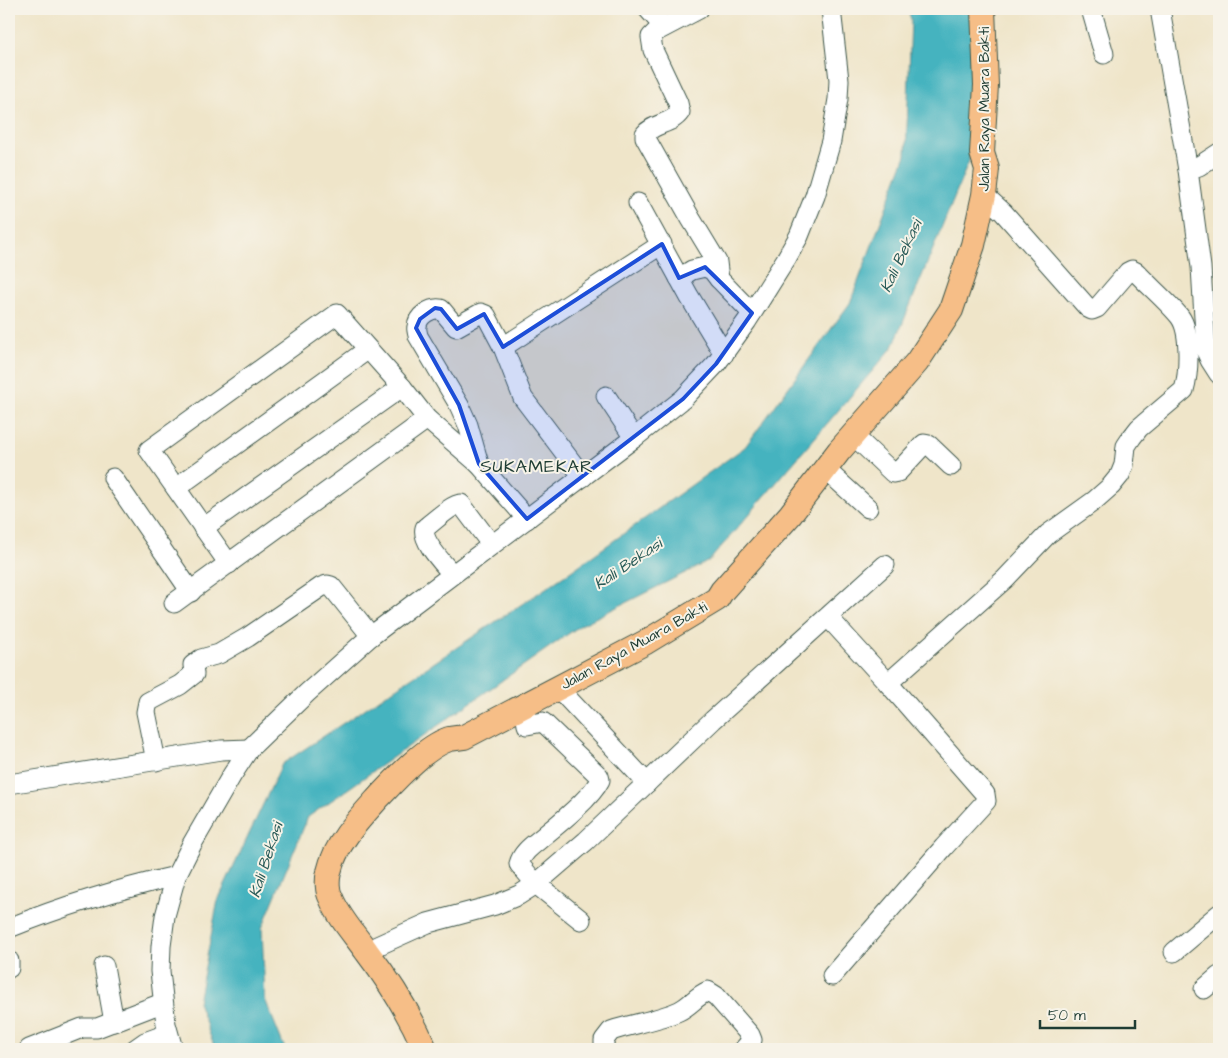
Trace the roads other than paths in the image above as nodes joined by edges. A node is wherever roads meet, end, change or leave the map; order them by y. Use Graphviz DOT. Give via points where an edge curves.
graph roads {
  1 [pos="648,9"];
  2 [pos="699,9"];
  3 [pos="832,9"];
  4 [pos="983,9"];
  5 [pos="1091,9"];
  6 [pos="1160,9"];
  7 [pos="664,27"];
  8 [pos="1104,54"];
  9 [pos="1219,153"];
  10 [pos="1188,170"];
  11 [pos="984,195"];
  12 [pos="638,203"];
  13 [pos="662,244"];
  14 [pos="679,278"];
  15 [pos="719,279"];
  16 [pos="752,314"];
  17 [pos="503,347"];
  18 [pos="1198,349"];
  19 [pos="368,350"];
  20 [pos="724,354"];
  21 [pos="1219,374"];
  22 [pos="402,387"];
  23 [pos="606,396"];
  24 [pos="428,419"];
  25 [pos="853,435"];
  26 [pos="634,438"];
  27 [pos="479,464"];
  28 [pos="951,466"];
  29 [pos="826,469"];
  30 [pos="583,477"];
  31 [pos="113,478"];
  32 [pos="176,488"];
  33 [pos="868,508"];
  34 [pos="527,519"];
  35 [pos="203,528"];
  36 [pos="491,544"];
  37 [pos="229,564"];
  38 [pos="885,565"];
  39 [pos="452,574"];
  40 [pos="191,592"];
  41 [pos="174,603"];
  42 [pos="828,617"];
  43 [pos="370,636"];
  44 [pos="888,683"];
  45 [pos="558,688"];
  46 [pos="524,706"];
  47 [pos="249,749"];
  48 [pos="156,761"];
  49 [pos="647,783"];
  50 [pos="9,784"];
  51 [pos="176,876"];
  52 [pos="536,884"];
  53 [pos="1219,914"];
  54 [pos="581,920"];
  55 [pos="9,928"];
  56 [pos="366,951"];
  57 [pos="1174,952"];
  58 [pos="9,961"];
  59 [pos="104,966"];
  60 [pos="9,968"];
  61 [pos="832,976"];
  62 [pos="1219,976"];
  63 [pos="1204,989"];
  64 [pos="162,1003"];
  65 [pos="114,1022"];
  66 [pos="170,1042"];
  67 [pos="28,1049"];
  68 [pos="135,1049"];
  69 [pos="425,1049"];
  70 [pos="604,1049"];
  71 [pos="744,1049"];
  1 -- 7 [label="street"];
  2 -- 7 [label="street"];
  3 -- 16 [label="street" via="839,80 831,141 799,236"];
  4 -- 11 [label="main road, Jalan Raya Muara Bakti" via="986,85 982,153 987,168"];
  5 -- 8 [label="street"];
  6 -- 10 [label="street"];
  7 -- 15 [label="street" via="653,34 651,42 680,112 645,134 717,262"];
  9 -- 10 [label="street"];
  10 -- 18 [label="street" via="1201,267"];
  11 -- 18 [label="street" via="1088,308 1097,308 1132,270 1181,319"];
  11 -- 25 [label="main road, Jalan Raya Muara Bakti" via="973,245 951,310 917,362"];
  12 -- 13 [label="street"];
  13 -- 14 [label="street"];
  13 -- 17 [label="street"];
  14 -- 15 [label="street" via="705,267"];
  14 -- 20 [label="street"];
  15 -- 16 [label="street"];
  16 -- 20 [label="street"];
  17 -- 27 [label="street" via="484,314 456,327 441,309 435,308 426,312 416,328 459,405"];
  17 -- 30 [label="street" via="523,398"];
  18 -- 21 [label="street"];
  18 -- 44 [label="street" via="1184,390 1132,437 1126,446 1120,475 1111,486 1048,534 1006,579"];
  19 -- 22 [label="street"];
  19 -- 32 [label="street"];
  19 -- 32 [label="street" via="337,314 149,450"];
  20 -- 26 [label="street" via="683,399"];
  22 -- 24 [label="street"];
  22 -- 35 [label="street"];
  23 -- 26 [label="street"];
  24 -- 27 [label="street"];
  24 -- 37 [label="street"];
  25 -- 28 [label="street" via="893,473 898,472 924,444"];
  25 -- 29 [label="main road, Jalan Raya Muara Bakti"];
  26 -- 30 [label="street"];
  27 -- 34 [label="street"];
  29 -- 33 [label="street"];
  29 -- 45 [label="main road, Jalan Raya Muara Bakti" via="717,599 646,642"];
  30 -- 34 [label="street"];
  31 -- 40 [label="street"];
  32 -- 35 [label="street"];
  34 -- 36 [label="street"];
  35 -- 37 [label="street"];
  36 -- 39 [label="street"];
  36 -- 39 [label="street" via="463,506 456,504 423,532"];
  37 -- 40 [label="street"];
  38 -- 42 [label="street"];
  39 -- 43 [label="street"];
  40 -- 41 [label="street"];
  42 -- 44 [label="street"];
  42 -- 49 [label="street"];
  43 -- 47 [label="street"];
  43 -- 48 [label="street" via="331,586 321,587 248,637 218,654 201,658 193,665 194,674 148,702 147,720"];
  44 -- 61 [label="street" via="985,794 986,801"];
  45 -- 46 [label="main road, Jalan Raya Muara Bakti"];
  45 -- 49 [label="street"];
  46 -- 52 [label="street" via="527,725 543,722 595,771 600,780 576,808 520,859 521,867"];
  46 -- 56 [label="main road, Jalan Raya Muara Bakti" via="464,737 448,739 421,756 381,795 349,833 329,872 330,897"];
  47 -- 48 [label="street" via="220,750"];
  47 -- 51 [label="street" via="203,823"];
  48 -- 50 [label="street"];
  49 -- 52 [label="street"];
  51 -- 55 [label="street" via="68,906"];
  51 -- 64 [label="street" via="161,946"];
  52 -- 54 [label="street"];
  52 -- 56 [label="street" via="495,905 428,923"];
  53 -- 57 [label="street"];
  56 -- 69 [label="main road, Jalan Raya Muara Bakti" via="405,1008"];
  58 -- 60 [label="street"];
  59 -- 65 [label="street"];
  62 -- 63 [label="street"];
  64 -- 65 [label="street"];
  64 -- 66 [label="street"];
  65 -- 67 [label="street" via="97,1028 82,1028"];
  66 -- 68 [label="street" via="145,1042"];
  70 -- 71 [label="street" via="604,1040 610,1031 673,1013 708,991 750,1035 752,1040"];
}
